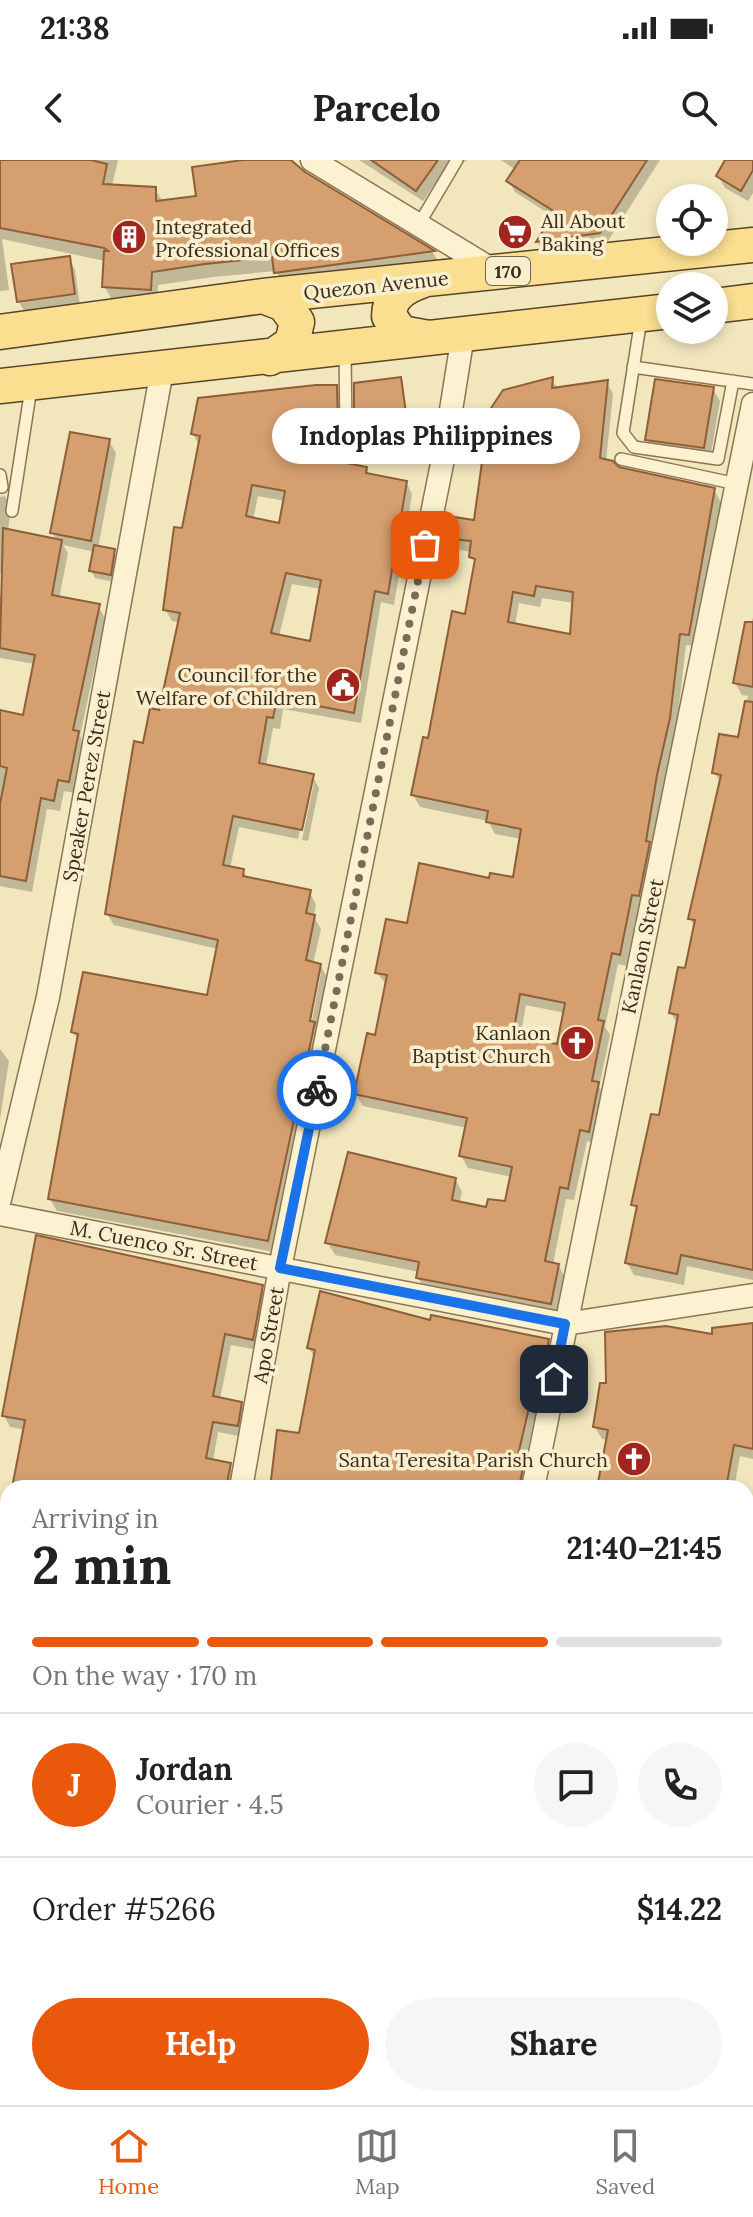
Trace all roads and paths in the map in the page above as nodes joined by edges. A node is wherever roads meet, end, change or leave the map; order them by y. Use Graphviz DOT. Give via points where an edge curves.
graph roads {
  1 [pos="312,160"];
  2 [pos="457,160"];
  3 [pos="419,224"];
  4 [pos="753,245"];
  5 [pos="492,273"];
  6 [pos="422,281"];
  7 [pos="263,296"];
  8 [pos="753,301"];
  9 [pos="728,304"];
  10 [pos="656,312"];
  11 [pos="0,332"];
  12 [pos="447,337"];
  13 [pos="345,348"];
  14 [pos="270,358"];
  15 [pos="633,367"];
  16 [pos="162,370"];
  17 [pos="733,381"];
  18 [pos="753,384"];
  19 [pos="16,385"];
  20 [pos="753,404"];
  21 [pos="444,454"];
  22 [pos="621,459"];
  23 [pos="0,475"];
  24 [pos="737,484"];
  25 [pos="2,487"];
  26 [pos="12,511"];
  27 [pos="0,1199"];
  28 [pos="0,1214"];
  29 [pos="280,1268"];
  30 [pos="753,1295"];
  31 [pos="565,1324"];
  32 [pos="242,1480"];
  33 [pos="535,1480"];
  1 -- 3 [label="street"];
  2 -- 3 [label="lane"];
  3 -- 5 [label="street"];
  4 -- 5 [label="main road, Quezon Avenue / 170"];
  5 -- 6 [label="main road, Quezon Avenue / 170"];
  6 -- 7 [label="main road, Quezon Avenue / 170"];
  6 -- 12 [label="main road" via="397,294 389,316 401,333"];
  7 -- 11 [label="main road, Quezon Avenue / 170"];
  7 -- 14 [label="main road" via="284,304 297,322 292,343"];
  8 -- 9 [label="main road"];
  10 -- 12 [label="main road"];
  10 -- 15 [label="lane"];
  12 -- 13 [label="main road"];
  12 -- 21 [label="street, Apo Street"];
  13 -- 14 [label="main road"];
  13 -- 21 [label="lane" via="346,430 352,444 367,451"];
  14 -- 16 [label="main road"];
  15 -- 17 [label="lane"];
  15 -- 17 [label="lane" via="626,442 714,461 720,456"];
  16 -- 19 [label="main road"];
  16 -- 27 [label="street, Speaker Perez Street" via="48,997"];
  17 -- 18 [label="lane"];
  19 -- 26 [label="lane"];
  20 -- 24 [label="street, Kanlaon Street"];
  21 -- 29 [label="street, Apo Street"];
  22 -- 24 [label="lane"];
  23 -- 25 [label="lane"];
  24 -- 31 [label="street, Kanlaon Street"];
  28 -- 29 [label="street, M. Cuenco Sr. Street"];
  29 -- 31 [label="street, M. Cuenco Sr. Street"];
  29 -- 32 [label="street, Apo Street"];
  30 -- 31 [label="street, M. Cuenco Sr. Street"];
  31 -- 33 [label="street, Kanlaon Street"];
}
